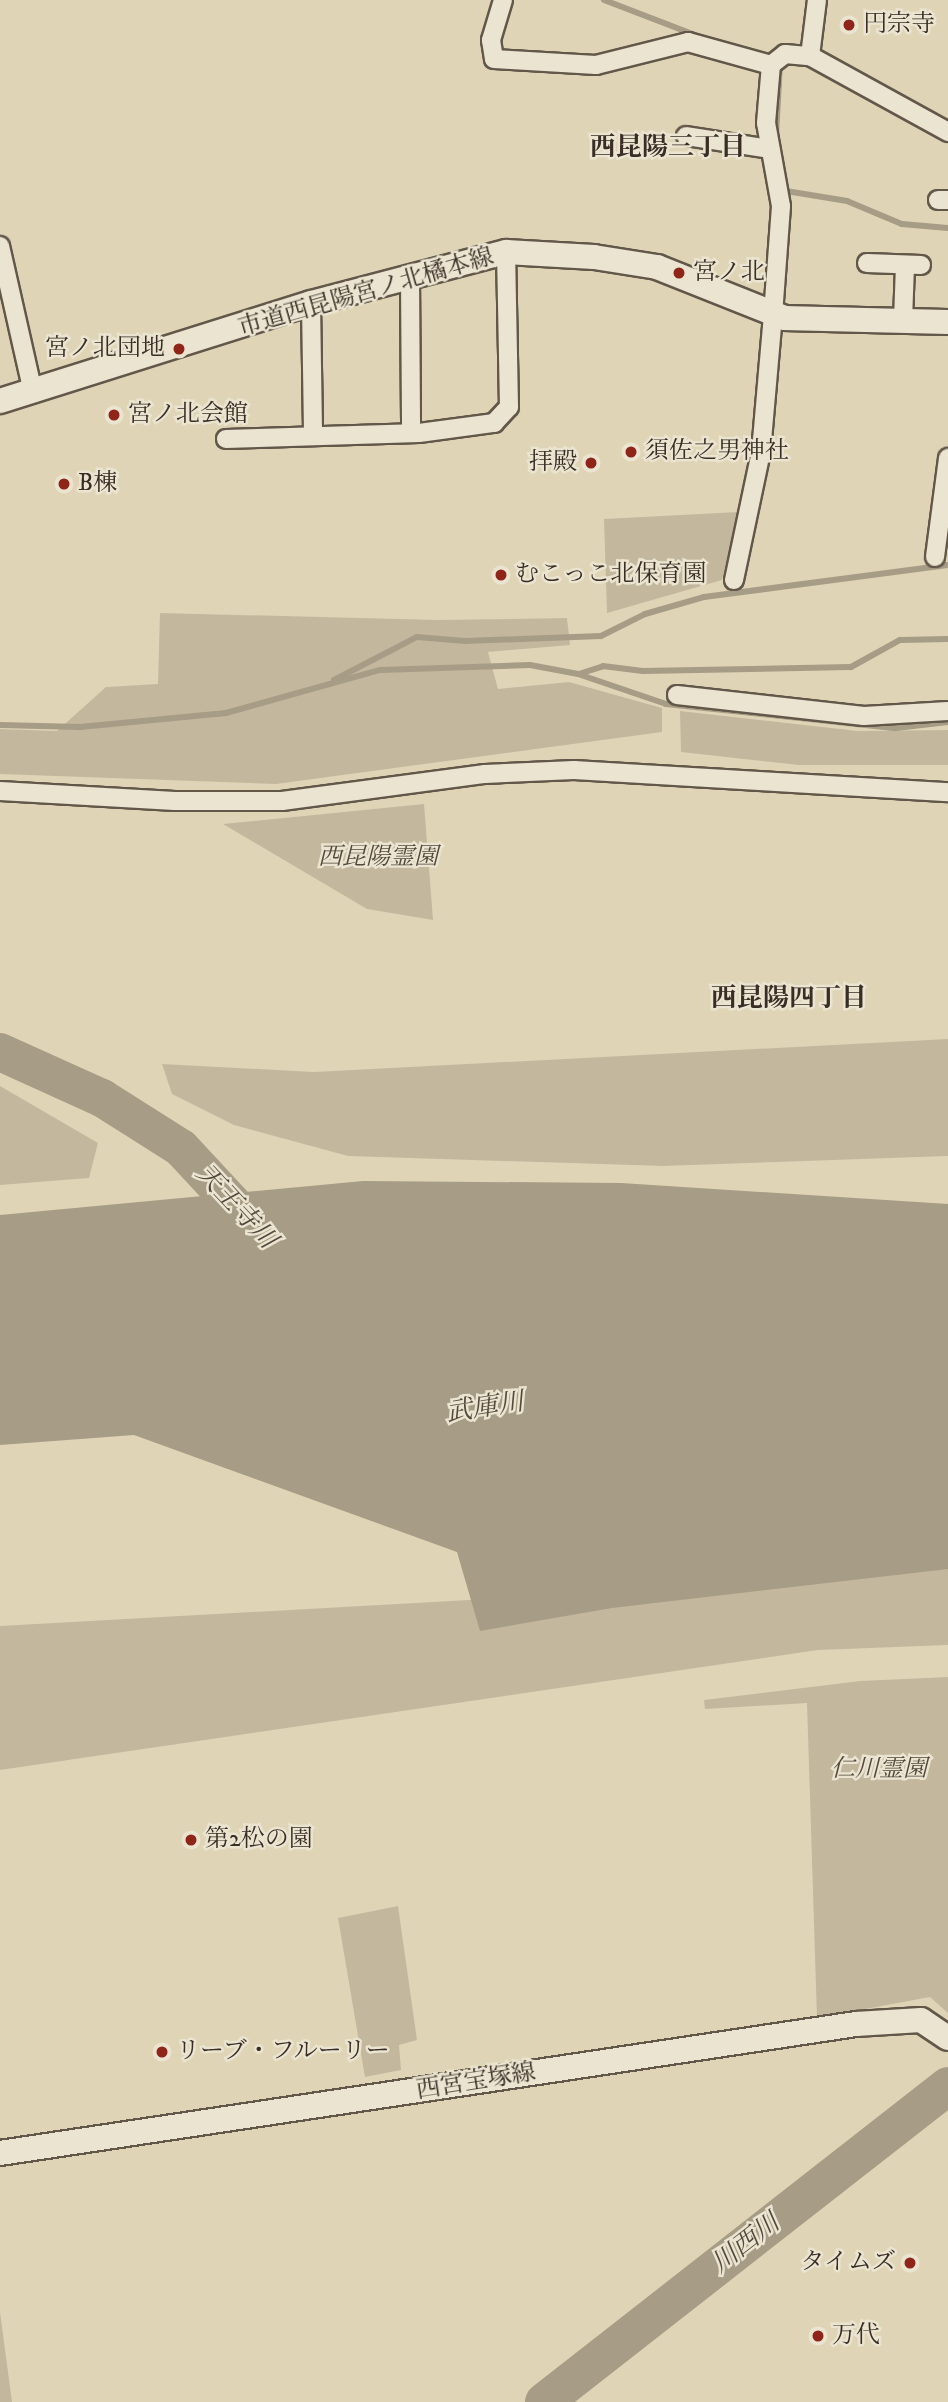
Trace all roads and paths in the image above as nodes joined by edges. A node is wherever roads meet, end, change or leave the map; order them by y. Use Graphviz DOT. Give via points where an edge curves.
graph roads {
  1 [pos="503,0"];
  2 [pos="817,0"];
  3 [pos="810,56"];
  4 [pos="771,65"];
  5 [pos="948,131"];
  6 [pos="686,136"];
  7 [pos="770,149"];
  8 [pos="0,246"];
  9 [pos="506,252"];
  10 [pos="867,263"];
  11 [pos="410,278"];
  12 [pos="312,303"];
  13 [pos="773,315"];
  14 [pos="903,320"];
  15 [pos="948,322"];
  16 [pos="33,393"];
  17 [pos="0,401"];
  18 [pos="411,433"];
  19 [pos="313,436"];
  20 [pos="226,439"];
  21 [pos="948,458"];
  22 [pos="945,501"];
  23 [pos="935,557"];
  24 [pos="734,580"];
  25 [pos="677,695"];
  26 [pos="948,712"];
  27 [pos="0,791"];
  28 [pos="948,792"];
  29 [pos="948,2038"];
  30 [pos="0,2153"];
  1 -- 4 [label="street" via="491,40 494,59 596,65 688,42"];
  2 -- 3 [label="street"];
  3 -- 4 [label="street" via="785,54"];
  3 -- 5 [label="street"];
  4 -- 7 [label="street" via="766,123"];
  6 -- 7 [label="street"];
  7 -- 13 [label="street" via="781,206"];
  8 -- 16 [label="street"];
  9 -- 11 [label="street, 市道西昆陽宮ノ北橘本線"];
  9 -- 13 [label="street, 市道西昆陽宮ノ北橘本線" via="594,257 657,267"];
  9 -- 18 [label="street" via="509,407 494,423"];
  10 -- 14 [label="street" via="913,265"];
  11 -- 12 [label="street, 市道西昆陽宮ノ北橘本線"];
  11 -- 18 [label="street"];
  12 -- 16 [label="street, 市道西昆陽宮ノ北橘本線"];
  12 -- 19 [label="street"];
  13 -- 14 [label="street"];
  13 -- 24 [label="street" via="761,452"];
  14 -- 15 [label="street"];
  16 -- 17 [label="street, 市道西昆陽宮ノ北橘本線"];
  18 -- 19 [label="street"];
  19 -- 20 [label="street"];
  21 -- 22 [label="street"];
  22 -- 23 [label="street"];
  25 -- 26 [label="street" via="864,716"];
  27 -- 28 [label="street" via="175,802 282,802 485,774 574,770"];
  29 -- 30 [label="street, 西宮宝塚線" via="921,2020 856,2024"];
}
